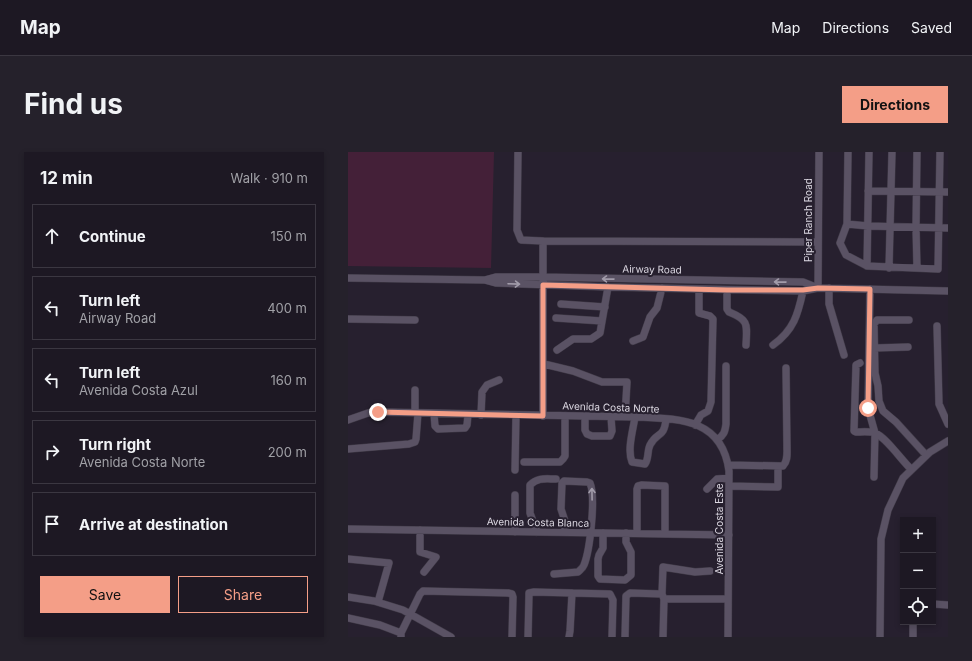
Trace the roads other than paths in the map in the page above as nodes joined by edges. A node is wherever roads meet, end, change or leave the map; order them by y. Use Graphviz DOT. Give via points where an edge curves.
graph roads {
  1 [pos="518,152"];
  2 [pos="819,152"];
  3 [pos="848,152"];
  4 [pos="869,152"];
  5 [pos="892,152"];
  6 [pos="917,152"];
  7 [pos="940,152"];
  8 [pos="868,191"];
  9 [pos="892,191"];
  10 [pos="916,192"];
  11 [pos="939,192"];
  12 [pos="948,192"];
  13 [pos="847,224"];
  14 [pos="868,226"];
  15 [pos="891,226"];
  16 [pos="916,227"];
  17 [pos="939,227"];
  18 [pos="948,228"];
  19 [pos="543,241"];
  20 [pos="818,242"];
  21 [pos="867,266"];
  22 [pos="890,268"];
  23 [pos="917,268"];
  24 [pos="543,277"];
  25 [pos="348,278"];
  26 [pos="485,280"];
  27 [pos="543,285"];
  28 [pos="608,287"];
  29 [pos="662,288"];
  30 [pos="818,288"];
  31 [pos="829,288"];
  32 [pos="699,289"];
  33 [pos="870,289"];
  34 [pos="727,290"];
  35 [pos="803,290"];
  36 [pos="948,291"];
  37 [pos="561,304"];
  38 [pos="605,307"];
  39 [pos="556,318"];
  40 [pos="348,319"];
  41 [pos="415,320"];
  42 [pos="909,320"];
  43 [pos="602,321"];
  44 [pos="937,326"];
  45 [pos="633,341"];
  46 [pos="746,345"];
  47 [pos="773,345"];
  48 [pos="908,347"];
  49 [pos="874,348"];
  50 [pos="557,350"];
  51 [pos="844,355"];
  52 [pos="860,363"];
  53 [pos="544,364"];
  54 [pos="726,366"];
  55 [pos="786,368"];
  56 [pos="499,380"];
  57 [pos="415,390"];
  58 [pos="416,413"];
  59 [pos="434,414"];
  60 [pos="468,414"];
  61 [pos="481,415"];
  62 [pos="516,415"];
  63 [pos="543,416"];
  64 [pos="565,416"];
  65 [pos="585,416"];
  66 [pos="611,417"];
  67 [pos="625,417"];
  68 [pos="635,417"];
  69 [pos="666,419"];
  70 [pos="348,420"];
  71 [pos="948,424"];
  72 [pos="695,425"];
  73 [pos="705,430"];
  74 [pos="875,433"];
  75 [pos="717,440"];
  76 [pos="948,441"];
  77 [pos="348,449"];
  78 [pos="926,455"];
  79 [pos="524,462"];
  80 [pos="729,465"];
  81 [pos="778,466"];
  82 [pos="515,470"];
  83 [pos="911,470"];
  84 [pos="874,477"];
  85 [pos="729,478"];
  86 [pos="556,479"];
  87 [pos="729,486"];
  88 [pos="707,489"];
  89 [pos="515,495"];
  90 [pos="348,529"];
  91 [pos="420,530"];
  92 [pos="515,532"];
  93 [pos="537,532"];
  94 [pos="565,532"];
  95 [pos="591,533"];
  96 [pos="603,533"];
  97 [pos="626,533"];
  98 [pos="637,533"];
  99 [pos="665,534"];
  100 [pos="728,535"];
  101 [pos="348,559"];
  102 [pos="710,571"];
  103 [pos="424,572"];
  104 [pos="554,574"];
  105 [pos="572,593"];
  106 [pos="663,596"];
  107 [pos="348,597"];
  108 [pos="728,599"];
  109 [pos="378,602"];
  110 [pos="936,604"];
  111 [pos="948,605"];
  112 [pos="411,614"];
  113 [pos="348,618"];
  114 [pos="913,625"];
  115 [pos="401,635"];
  116 [pos="451,637"];
  117 [pos="512,637"];
  118 [pos="528,637"];
  119 [pos="569,637"];
  120 [pos="612,637"];
  121 [pos="625,637"];
  122 [pos="664,637"];
  123 [pos="728,637"];
  124 [pos="880,637"];
  125 [pos="913,637"];
  1 -- 19 [label="street" via="517,230 521,240"];
  2 -- 20 [label="street, Piper Ranch Road"];
  3 -- 13 [label="street"];
  4 -- 8 [label="street"];
  5 -- 9 [label="street"];
  6 -- 10 [label="street"];
  7 -- 11 [label="street"];
  8 -- 9 [label="street"];
  8 -- 14 [label="street"];
  9 -- 10 [label="street"];
  9 -- 15 [label="street"];
  10 -- 11 [label="street"];
  10 -- 16 [label="street"];
  11 -- 12 [label="street"];
  11 -- 17 [label="street"];
  13 -- 14 [label="street"];
  13 -- 21 [label="street" via="840,243 846,255"];
  14 -- 15 [label="street"];
  14 -- 21 [label="street"];
  15 -- 16 [label="street"];
  15 -- 22 [label="street"];
  16 -- 17 [label="street"];
  16 -- 23 [label="street"];
  17 -- 18 [label="street"];
  17 -- 23 [label="street" via="938,269"];
  19 -- 20 [label="street"];
  19 -- 24 [label="street"];
  20 -- 30 [label="street, Piper Ranch Road"];
  21 -- 22 [label="street"];
  22 -- 23 [label="street"];
  24 -- 26 [label="street, Airway Road" via="496,277"];
  24 -- 27 [label="street"];
  30 -- 24 [label="street, Airway Road, one-way" via="804,282"];
  25 -- 26 [label="street, Airway Road"];
  26 -- 27 [label="street, Airway Road, one-way" via="496,283"];
  27 -- 28 [label="street, Airway Road"];
  27 -- 53 [label="street"];
  28 -- 29 [label="street, Airway Road"];
  28 -- 38 [label="street"];
  29 -- 32 [label="street, Airway Road"];
  29 -- 45 [label="street" via="657,308 650,317 643,337"];
  30 -- 31 [label="street, Airway Road"];
  30 -- 35 [label="street, Airway Road"];
  31 -- 33 [label="street, Airway Road"];
  31 -- 51 [label="street" via="829,304"];
  32 -- 34 [label="street, Airway Road"];
  32 -- 72 [label="street" via="699,313 713,319 710,407"];
  33 -- 36 [label="street, Airway Road"];
  33 -- 74 [label="street" via="868,408"];
  34 -- 35 [label="street, Airway Road"];
  34 -- 46 [label="street" via="727,310 745,321"];
  35 -- 47 [label="street" via="794,323 786,335"];
  37 -- 38 [label="street"];
  38 -- 43 [label="street"];
  39 -- 43 [label="street"];
  40 -- 41 [label="street"];
  42 -- 49 [label="street" via="877,320 874,324"];
  43 -- 50 [label="street" via="600,333 591,339 573,339"];
  44 -- 71 [label="street" via="939,404"];
  48 -- 49 [label="street"];
  49 -- 78 [label="street" via="879,400 883,410"];
  52 -- 74 [label="street" via="856,365 854,431"];
  53 -- 63 [label="street"];
  53 -- 67 [label="street" via="602,382 626,382"];
  54 -- 75 [label="street" via="726,428 723,436"];
  55 -- 81 [label="street" via="786,460 783,466"];
  56 -- 61 [label="street" via="487,385 482,392"];
  57 -- 58 [label="street"];
  58 -- 59 [label="street, Avenida Costa Norte"];
  58 -- 70 [label="street, Avenida Costa Norte" via="368,413"];
  58 -- 77 [label="street" via="415,442"];
  59 -- 60 [label="street, Avenida Costa Norte"];
  59 -- 60 [label="street" via="435,426 438,429 465,428"];
  60 -- 61 [label="street, Avenida Costa Norte"];
  61 -- 62 [label="street, Avenida Costa Norte"];
  62 -- 63 [label="street, Avenida Costa Norte"];
  62 -- 82 [label="street"];
  63 -- 64 [label="street, Avenida Costa Norte"];
  64 -- 65 [label="street, Avenida Costa Norte"];
  64 -- 79 [label="street" via="563,459 560,462"];
  65 -- 66 [label="street, Avenida Costa Norte"];
  65 -- 66 [label="street" via="585,430 592,436 610,436"];
  66 -- 67 [label="street, Avenida Costa Norte"];
  67 -- 68 [label="street, Avenida Costa Norte"];
  68 -- 69 [label="street, Avenida Costa Norte"];
  68 -- 69 [label="street" via="630,458 632,462 646,464 649,447 664,430"];
  69 -- 72 [label="street, Avenida Costa Norte" via="677,419"];
  72 -- 73 [label="street, Avenida Costa Norte"];
  73 -- 75 [label="street, Avenida Costa Este"];
  74 -- 83 [label="street" via="890,445"];
  74 -- 84 [label="street"];
  75 -- 80 [label="street, Avenida Costa Este"];
  76 -- 78 [label="street"];
  78 -- 83 [label="street"];
  80 -- 81 [label="street"];
  80 -- 85 [label="street, Avenida Costa Este"];
  81 -- 87 [label="street" via="778,487"];
  83 -- 124 [label="street" via="903,478 892,499 881,539"];
  85 -- 87 [label="street, Avenida Costa Este"];
  85 -- 88 [label="street" via="718,479"];
  86 -- 93 [label="street" via="539,479 530,485 530,513"];
  87 -- 100 [label="street, Avenida Costa Este"];
  89 -- 92 [label="street"];
  90 -- 91 [label="street, Avenida Costa Blanca"];
  91 -- 92 [label="street, Avenida Costa Blanca"];
  91 -- 103 [label="street" via="420,552 436,557"];
  92 -- 93 [label="street, Avenida Costa Blanca"];
  93 -- 94 [label="street, Avenida Costa Blanca"];
  94 -- 95 [label="street, Avenida Costa Blanca"];
  95 -- 94 [label="street, one-way" via="593,490 590,483 566,481 562,483 561,509"];
  95 -- 96 [label="street, Avenida Costa Blanca"];
  95 -- 104 [label="street" via="584,566 578,572"];
  96 -- 97 [label="street, Avenida Costa Blanca"];
  96 -- 97 [label="street" via="598,576 600,579 625,580 631,575"];
  97 -- 98 [label="street, Avenida Costa Blanca"];
  98 -- 99 [label="street, Avenida Costa Blanca"];
  98 -- 99 [label="street" via="637,489 642,485 665,486"];
  99 -- 100 [label="street, Avenida Costa Blanca"];
  100 -- 108 [label="street, Avenida Costa Este"];
  101 -- 109 [label="street" via="390,563"];
  102 -- 106 [label="street" via="663,568"];
  105 -- 118 [label="street" via="529,593"];
  105 -- 119 [label="street"];
  105 -- 120 [label="street" via="612,596"];
  106 -- 108 [label="street"];
  106 -- 121 [label="street" via="630,593 626,596"];
  106 -- 122 [label="street"];
  107 -- 109 [label="street"];
  108 -- 123 [label="street, Avenida Costa Este"];
  109 -- 112 [label="street"];
  110 -- 111 [label="street"];
  112 -- 115 [label="street"];
  112 -- 116 [label="street"];
  112 -- 117 [label="street" via="423,591 508,593 513,597"];
  113 -- 115 [label="street"];
  114 -- 125 [label="street"];
}
